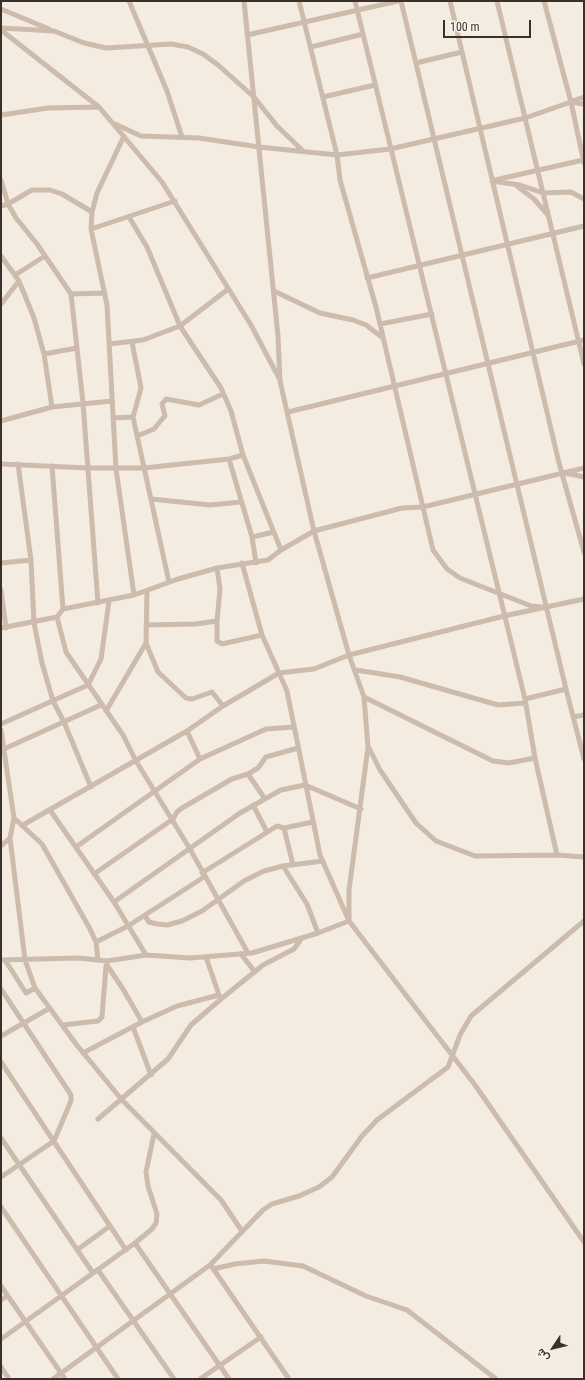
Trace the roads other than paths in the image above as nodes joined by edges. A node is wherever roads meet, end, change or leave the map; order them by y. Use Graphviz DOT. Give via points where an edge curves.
graph roads {
  1 [pos="130,1"];
  2 [pos="244,1"];
  3 [pos="299,1"];
  4 [pos="355,1"];
  5 [pos="399,1"];
  6 [pos="450,1"];
  7 [pos="497,1"];
  8 [pos="544,1"];
  9 [pos="1,9"];
  10 [pos="357,10"];
  11 [pos="305,23"];
  12 [pos="1,29"];
  13 [pos="54,31"];
  14 [pos="363,34"];
  15 [pos="247,35"];
  16 [pos="148,45"];
  17 [pos="311,47"];
  18 [pos="462,52"];
  19 [pos="416,63"];
  20 [pos="375,85"];
  21 [pos="254,97"];
  22 [pos="323,97"];
  23 [pos="584,97"];
  24 [pos="571,102"];
  25 [pos="584,104"];
  26 [pos="99,108"];
  27 [pos="1,115"];
  28 [pos="526,118"];
  29 [pos="115,124"];
  30 [pos="480,128"];
  31 [pos="124,136"];
  32 [pos="182,137"];
  33 [pos="434,139"];
  34 [pos="259,147"];
  35 [pos="390,149"];
  36 [pos="302,150"];
  37 [pos="336,155"];
  38 [pos="584,161"];
  39 [pos="538,170"];
  40 [pos="1,180"];
  41 [pos="492,181"];
  42 [pos="515,184"];
  43 [pos="543,192"];
  44 [pos="584,199"];
  45 [pos="175,201"];
  46 [pos="8,204"];
  47 [pos="1,206"];
  48 [pos="92,212"];
  49 [pos="549,216"];
  50 [pos="129,217"];
  51 [pos="584,226"];
  52 [pos="91,229"];
  53 [pos="553,234"];
  54 [pos="507,245"];
  55 [pos="462,255"];
  56 [pos="1,256"];
  57 [pos="45,256"];
  58 [pos="420,265"];
  59 [pos="15,275"];
  60 [pos="367,278"];
  61 [pos="19,281"];
  62 [pos="227,290"];
  63 [pos="274,290"];
  64 [pos="105,293"];
  65 [pos="71,294"];
  66 [pos="1,304"];
  67 [pos="432,314"];
  68 [pos="380,324"];
  69 [pos="180,326"];
  70 [pos="383,338"];
  71 [pos="581,341"];
  72 [pos="132,342"];
  73 [pos="109,344"];
  74 [pos="77,348"];
  75 [pos="533,352"];
  76 [pos="44,354"];
  77 [pos="488,363"];
  78 [pos="584,364"];
  79 [pos="446,373"];
  80 [pos="280,382"];
  81 [pos="394,385"];
  82 [pos="224,394"];
  83 [pos="112,401"];
  84 [pos="83,403"];
  85 [pos="52,407"];
  86 [pos="288,412"];
  87 [pos="133,417"];
  88 [pos="113,418"];
  89 [pos="1,421"];
  90 [pos="137,436"];
  91 [pos="243,455"];
  92 [pos="229,459"];
  93 [pos="1,464"];
  94 [pos="18,464"];
  95 [pos="52,466"];
  96 [pos="88,468"];
  97 [pos="144,468"];
  98 [pos="584,468"];
  99 [pos="116,469"];
  100 [pos="562,473"];
  101 [pos="584,477"];
  102 [pos="517,484"];
  103 [pos="475,494"];
  104 [pos="151,499"];
  105 [pos="241,502"];
  106 [pos="423,506"];
  107 [pos="314,531"];
  108 [pos="274,532"];
  109 [pos="252,537"];
  110 [pos="281,550"];
  111 [pos="584,552"];
  112 [pos="31,560"];
  113 [pos="1,563"];
  114 [pos="242,563"];
  115 [pos="256,563"];
  116 [pos="217,568"];
  117 [pos="169,582"];
  118 [pos="1,590"];
  119 [pos="147,591"];
  120 [pos="500,593"];
  121 [pos="134,596"];
  122 [pos="584,599"];
  123 [pos="109,601"];
  124 [pos="98,603"];
  125 [pos="544,607"];
  126 [pos="63,609"];
  127 [pos="504,616"];
  128 [pos="57,617"];
  129 [pos="217,620"];
  130 [pos="34,623"];
  131 [pos="146,625"];
  132 [pos="3,628"];
  133 [pos="262,635"];
  134 [pos="146,643"];
  135 [pos="349,655"];
  136 [pos="356,670"];
  137 [pos="279,673"];
  138 [pos="88,685"];
  139 [pos="566,689"];
  140 [pos="364,697"];
  141 [pos="53,701"];
  142 [pos="525,701"];
  143 [pos="101,705"];
  144 [pos="223,706"];
  145 [pos="106,711"];
  146 [pos="584,715"];
  147 [pos="573,717"];
  148 [pos="64,722"];
  149 [pos="1,724"];
  150 [pos="294,727"];
  151 [pos="1,730"];
  152 [pos="187,731"];
  153 [pos="368,747"];
  154 [pos="298,748"];
  155 [pos="4,749"];
  156 [pos="535,758"];
  157 [pos="584,759"];
  158 [pos="200,760"];
  159 [pos="136,761"];
  160 [pos="248,774"];
  161 [pos="4,776"];
  162 [pos="305,784"];
  163 [pos="91,787"];
  164 [pos="154,791"];
  165 [pos="265,799"];
  166 [pos="253,806"];
  167 [pos="360,809"];
  168 [pos="50,810"];
  169 [pos="14,818"];
  170 [pos="173,819"];
  171 [pos="313,822"];
  172 [pos="24,825"];
  173 [pos="284,828"];
  174 [pos="267,832"];
  175 [pos="10,838"];
  176 [pos="1,846"];
  177 [pos="76,847"];
  178 [pos="190,849"];
  179 [pos="557,855"];
  180 [pos="584,857"];
  181 [pos="323,861"];
  182 [pos="293,865"];
  183 [pos="283,866"];
  184 [pos="94,874"];
  185 [pos="203,875"];
  186 [pos="217,899"];
  187 [pos="114,902"];
  188 [pos="145,916"];
  189 [pos="349,921"];
  190 [pos="584,921"];
  191 [pos="128,926"];
  192 [pos="318,933"];
  193 [pos="302,938"];
  194 [pos="96,942"];
  195 [pos="248,953"];
  196 [pos="241,954"];
  197 [pos="146,955"];
  198 [pos="206,957"];
  199 [pos="3,960"];
  200 [pos="25,960"];
  201 [pos="98,960"];
  202 [pos="107,964"];
  203 [pos="255,972"];
  204 [pos="35,988"];
  205 [pos="1,989"];
  206 [pos="220,997"];
  207 [pos="50,1008"];
  208 [pos="24,1022"];
  209 [pos="142,1022"];
  210 [pos="63,1025"];
  211 [pos="133,1027"];
  212 [pos="1,1036"];
  213 [pos="83,1053"];
  214 [pos="452,1057"];
  215 [pos="1,1062"];
  216 [pos="151,1075"];
  217 [pos="122,1100"];
  218 [pos="98,1118"];
  219 [pos="154,1134"];
  220 [pos="1,1138"];
  221 [pos="54,1141"];
  222 [pos="19,1164"];
  223 [pos="1,1177"];
  224 [pos="1,1207"];
  225 [pos="110,1226"];
  226 [pos="242,1231"];
  227 [pos="584,1242"];
  228 [pos="135,1243"];
  229 [pos="77,1250"];
  230 [pos="126,1250"];
  231 [pos="212,1267"];
  232 [pos="98,1270"];
  233 [pos="93,1273"];
  234 [pos="1,1286"];
  235 [pos="171,1293"];
  236 [pos="7,1296"];
  237 [pos="61,1296"];
  238 [pos="1,1300"];
  239 [pos="26,1321"];
  240 [pos="133,1321"];
  241 [pos="261,1337"];
  242 [pos="1,1339"];
  243 [pos="97,1348"];
  244 [pos="219,1365"];
  245 [pos="1,1367"];
  246 [pos="61,1374"];
  247 [pos="9,1379"];
  248 [pos="53,1379"];
  249 [pos="65,1379"];
  250 [pos="118,1379"];
  251 [pos="174,1379"];
  252 [pos="200,1379"];
  253 [pos="229,1379"];
  254 [pos="289,1379"];
  255 [pos="496,1379"];
  1 -- 16 [label="street"];
  2 -- 15 [label="street"];
  3 -- 11 [label="street"];
  4 -- 10 [label="street"];
  5 -- 10 [label="street"];
  5 -- 19 [label="street"];
  6 -- 18 [label="street"];
  7 -- 28 [label="street"];
  8 -- 24 [label="street"];
  9 -- 13 [label="street"];
  10 -- 11 [label="street"];
  10 -- 14 [label="street"];
  11 -- 15 [label="street"];
  11 -- 17 [label="street"];
  12 -- 13 [label="street"];
  12 -- 26 [label="street"];
  13 -- 16 [label="street" via="84,43 106,48"];
  14 -- 17 [label="street"];
  14 -- 20 [label="street"];
  15 -- 21 [label="street"];
  16 -- 21 [label="street" via="171,44 193,49 218,65"];
  16 -- 32 [label="street"];
  17 -- 22 [label="street"];
  18 -- 19 [label="street"];
  18 -- 30 [label="street"];
  19 -- 33 [label="street"];
  20 -- 22 [label="street"];
  20 -- 35 [label="street"];
  21 -- 34 [label="street"];
  21 -- 36 [label="street" via="277,126"];
  22 -- 37 [label="street"];
  23 -- 24 [label="street"];
  24 -- 25 [label="street"];
  24 -- 28 [label="street"];
  24 -- 38 [label="street"];
  26 -- 27 [label="street" via="48,108"];
  26 -- 29 [label="street"];
  28 -- 30 [label="street"];
  28 -- 39 [label="street"];
  29 -- 31 [label="street"];
  29 -- 32 [label="street" via="141,136"];
  30 -- 33 [label="street"];
  30 -- 41 [label="street"];
  31 -- 45 [label="street"];
  31 -- 48 [label="street" via="101,180"];
  32 -- 34 [label="street"];
  33 -- 35 [label="street"];
  33 -- 55 [label="street"];
  34 -- 36 [label="street"];
  34 -- 63 [label="street"];
  35 -- 37 [label="street"];
  35 -- 58 [label="street"];
  36 -- 37 [label="street"];
  37 -- 60 [label="street" via="340,180"];
  38 -- 39 [label="street"];
  39 -- 41 [label="street"];
  39 -- 43 [label="street"];
  40 -- 46 [label="street"];
  41 -- 42 [label="street"];
  41 -- 54 [label="street"];
  42 -- 43 [label="street"];
  42 -- 49 [label="street" via="534,199"];
  43 -- 44 [label="street" via="571,192"];
  43 -- 49 [label="street"];
  45 -- 50 [label="street"];
  45 -- 62 [label="street"];
  46 -- 47 [label="street"];
  46 -- 48 [label="street" via="32,190 50,190 62,194"];
  46 -- 57 [label="street"];
  48 -- 52 [label="street"];
  49 -- 53 [label="street"];
  50 -- 52 [label="street"];
  50 -- 69 [label="street" via="147,247"];
  51 -- 53 [label="street"];
  52 -- 64 [label="street"];
  53 -- 54 [label="street"];
  53 -- 71 [label="street"];
  54 -- 55 [label="street"];
  54 -- 75 [label="street"];
  55 -- 58 [label="street"];
  55 -- 77 [label="street"];
  56 -- 59 [label="street"];
  57 -- 59 [label="street"];
  57 -- 65 [label="street"];
  58 -- 60 [label="street"];
  58 -- 67 [label="street"];
  59 -- 61 [label="street"];
  60 -- 68 [label="street"];
  61 -- 66 [label="street"];
  61 -- 76 [label="street" via="34,318"];
  62 -- 69 [label="street"];
  62 -- 80 [label="street" via="251,325"];
  63 -- 70 [label="street" via="320,313 366,325"];
  63 -- 80 [label="street"];
  64 -- 65 [label="street"];
  64 -- 73 [label="street"];
  65 -- 74 [label="street"];
  67 -- 68 [label="street"];
  67 -- 79 [label="street"];
  68 -- 70 [label="street"];
  69 -- 72 [label="street"];
  69 -- 82 [label="street"];
  70 -- 81 [label="street"];
  71 -- 75 [label="street"];
  71 -- 78 [label="street"];
  72 -- 73 [label="street"];
  72 -- 87 [label="street" via="141,388"];
  73 -- 83 [label="street"];
  74 -- 76 [label="street"];
  74 -- 84 [label="street"];
  75 -- 77 [label="street"];
  75 -- 100 [label="street"];
  76 -- 85 [label="street"];
  77 -- 79 [label="street"];
  77 -- 102 [label="street"];
  79 -- 81 [label="street"];
  79 -- 103 [label="street"];
  80 -- 86 [label="street"];
  81 -- 86 [label="street"];
  81 -- 106 [label="street"];
  82 -- 90 [label="street" via="199,405 166,399 162,404 164,418 154,429"];
  82 -- 91 [label="street"];
  83 -- 84 [label="street"];
  83 -- 88 [label="street"];
  84 -- 85 [label="street"];
  84 -- 96 [label="street"];
  85 -- 89 [label="street"];
  86 -- 107 [label="street"];
  87 -- 88 [label="street"];
  87 -- 90 [label="street"];
  88 -- 99 [label="street"];
  90 -- 97 [label="street"];
  91 -- 92 [label="street"];
  91 -- 108 [label="street"];
  92 -- 97 [label="street"];
  92 -- 105 [label="street"];
  93 -- 94 [label="street"];
  94 -- 95 [label="street"];
  94 -- 112 [label="street"];
  95 -- 96 [label="street"];
  95 -- 126 [label="street"];
  96 -- 99 [label="street"];
  96 -- 124 [label="street"];
  97 -- 99 [label="street"];
  97 -- 104 [label="street"];
  98 -- 100 [label="street"];
  99 -- 121 [label="street"];
  100 -- 101 [label="street"];
  100 -- 102 [label="street"];
  100 -- 111 [label="street"];
  102 -- 103 [label="street"];
  102 -- 125 [label="street"];
  103 -- 106 [label="street"];
  103 -- 120 [label="street"];
  104 -- 105 [label="street" via="210,505"];
  104 -- 117 [label="street"];
  105 -- 109 [label="street"];
  106 -- 107 [label="street" via="402,508"];
  106 -- 120 [label="street" via="433,550 446,568 460,578"];
  107 -- 110 [label="street"];
  107 -- 135 [label="street"];
  108 -- 109 [label="street"];
  108 -- 110 [label="street"];
  109 -- 115 [label="street"];
  110 -- 115 [label="street" via="268,560"];
  112 -- 113 [label="street"];
  112 -- 130 [label="street"];
  114 -- 115 [label="street"];
  114 -- 116 [label="street"];
  114 -- 133 [label="street"];
  116 -- 117 [label="street"];
  116 -- 129 [label="street" via="220,589"];
  117 -- 119 [label="street"];
  118 -- 132 [label="street"];
  119 -- 121 [label="street"];
  119 -- 131 [label="street"];
  120 -- 125 [label="street" via="532,606"];
  120 -- 127 [label="street"];
  121 -- 123 [label="street"];
  122 -- 125 [label="street"];
  123 -- 124 [label="street"];
  123 -- 138 [label="street" via="101,659"];
  124 -- 126 [label="street"];
  125 -- 127 [label="street"];
  125 -- 139 [label="street"];
  126 -- 128 [label="street"];
  127 -- 135 [label="street"];
  127 -- 142 [label="street"];
  128 -- 130 [label="street"];
  128 -- 138 [label="street" via="66,652"];
  129 -- 131 [label="street" via="196,624"];
  129 -- 133 [label="street" via="216,640 219,643"];
  130 -- 132 [label="street"];
  130 -- 141 [label="street"];
  131 -- 134 [label="street"];
  133 -- 137 [label="street"];
  134 -- 144 [label="street" via="158,672 186,698 192,699 212,692"];
  134 -- 145 [label="street"];
  135 -- 136 [label="street"];
  135 -- 137 [label="street" via="314,669"];
  136 -- 140 [label="street"];
  136 -- 142 [label="street" via="413,680 498,705"];
  137 -- 144 [label="street"];
  137 -- 150 [label="street" via="287,691"];
  138 -- 141 [label="street"];
  138 -- 143 [label="street"];
  139 -- 142 [label="street"];
  139 -- 147 [label="street"];
  140 -- 153 [label="street"];
  140 -- 156 [label="street" via="492,761 509,763"];
  141 -- 148 [label="street"];
  141 -- 149 [label="street"];
  142 -- 156 [label="street"];
  143 -- 145 [label="street"];
  143 -- 148 [label="street"];
  144 -- 152 [label="street"];
  145 -- 159 [label="street"];
  146 -- 147 [label="street"];
  147 -- 157 [label="street"];
  148 -- 155 [label="street"];
  148 -- 163 [label="street"];
  150 -- 154 [label="street"];
  150 -- 158 [label="street" via="266,729"];
  151 -- 155 [label="street"];
  152 -- 158 [label="street"];
  152 -- 159 [label="street"];
  153 -- 167 [label="street"];
  153 -- 179 [label="street" via="380,770 416,823 436,841 475,856"];
  154 -- 160 [label="street" via="266,757 258,768"];
  154 -- 162 [label="street"];
  155 -- 161 [label="street"];
  156 -- 179 [label="street"];
  158 -- 164 [label="street"];
  159 -- 163 [label="street"];
  159 -- 164 [label="street"];
  160 -- 165 [label="street"];
  160 -- 170 [label="street" via="232,779 182,808"];
  161 -- 169 [label="street"];
  162 -- 165 [label="street" via="281,790"];
  162 -- 167 [label="street"];
  162 -- 171 [label="street"];
  163 -- 168 [label="street"];
  164 -- 170 [label="street"];
  164 -- 177 [label="street"];
  165 -- 166 [label="street"];
  166 -- 174 [label="street"];
  166 -- 178 [label="street" via="240,812"];
  167 -- 189 [label="street" via="349,890"];
  168 -- 172 [label="street"];
  168 -- 177 [label="street"];
  169 -- 172 [label="street"];
  169 -- 175 [label="street"];
  170 -- 178 [label="street"];
  170 -- 184 [label="street"];
  171 -- 173 [label="street"];
  171 -- 181 [label="street"];
  172 -- 194 [label="street" via="42,844 84,916"];
  173 -- 174 [label="street" via="277,826"];
  173 -- 182 [label="street"];
  174 -- 185 [label="street"];
  175 -- 176 [label="street"];
  175 -- 200 [label="street"];
  177 -- 184 [label="street"];
  178 -- 185 [label="street"];
  178 -- 187 [label="street"];
  179 -- 180 [label="street"];
  181 -- 182 [label="street"];
  181 -- 189 [label="street"];
  182 -- 183 [label="street"];
  183 -- 186 [label="street" via="264,871 244,881"];
  183 -- 192 [label="street" via="306,904"];
  184 -- 187 [label="street"];
  185 -- 186 [label="street"];
  185 -- 188 [label="street"];
  186 -- 188 [label="street" via="192,917 167,925 150,922"];
  186 -- 195 [label="street"];
  187 -- 191 [label="street"];
  188 -- 191 [label="street"];
  189 -- 192 [label="street"];
  189 -- 214 [label="street"];
  190 -- 214 [label="street" via="471,1016"];
  191 -- 194 [label="street"];
  191 -- 197 [label="street"];
  192 -- 193 [label="street"];
  193 -- 195 [label="street"];
  193 -- 203 [label="street" via="294,949"];
  194 -- 201 [label="street"];
  195 -- 196 [label="street"];
  196 -- 198 [label="street"];
  196 -- 203 [label="street"];
  197 -- 198 [label="street"];
  197 -- 202 [label="street"];
  198 -- 206 [label="street"];
  199 -- 200 [label="street"];
  199 -- 204 [label="street" via="26,993"];
  200 -- 201 [label="street"];
  200 -- 204 [label="street"];
  201 -- 202 [label="street"];
  202 -- 209 [label="street"];
  202 -- 210 [label="street" via="102,1017 98,1021"];
  203 -- 206 [label="street"];
  204 -- 207 [label="street"];
  205 -- 208 [label="street"];
  206 -- 209 [label="street" via="177,1006"];
  206 -- 216 [label="street" via="191,1026 174,1054"];
  207 -- 208 [label="street"];
  207 -- 210 [label="street"];
  208 -- 212 [label="street"];
  208 -- 221 [label="street" via="71,1095 71,1101"];
  209 -- 211 [label="street"];
  210 -- 213 [label="street"];
  211 -- 213 [label="street"];
  211 -- 216 [label="street"];
  213 -- 217 [label="street"];
  214 -- 226 [label="street" via="448,1067 377,1120 332,1177 319,1187 299,1196 272,1204"];
  214 -- 227 [label="street" via="479,1090"];
  215 -- 221 [label="street"];
  216 -- 217 [label="street"];
  217 -- 218 [label="street"];
  217 -- 219 [label="street"];
  219 -- 226 [label="street" via="221,1200"];
  219 -- 228 [label="street" via="146,1172 157,1214 156,1223"];
  220 -- 222 [label="street"];
  221 -- 222 [label="street"];
  221 -- 225 [label="street"];
  222 -- 223 [label="street"];
  222 -- 229 [label="street"];
  224 -- 237 [label="street"];
  225 -- 229 [label="street"];
  225 -- 230 [label="street"];
  226 -- 231 [label="street"];
  228 -- 230 [label="street"];
  228 -- 235 [label="street"];
  229 -- 233 [label="street"];
  230 -- 232 [label="street"];
  231 -- 235 [label="street"];
  231 -- 241 [label="street"];
  231 -- 255 [label="street" via="264,1261 304,1266 366,1296 407,1310"];
  232 -- 233 [label="street"];
  232 -- 240 [label="street"];
  233 -- 237 [label="street"];
  234 -- 236 [label="street"];
  235 -- 240 [label="street"];
  235 -- 244 [label="street"];
  236 -- 238 [label="street"];
  236 -- 239 [label="street"];
  237 -- 239 [label="street"];
  237 -- 243 [label="street"];
  239 -- 242 [label="street"];
  239 -- 246 [label="street"];
  240 -- 243 [label="street"];
  240 -- 251 [label="street"];
  241 -- 244 [label="street"];
  241 -- 254 [label="street"];
  243 -- 246 [label="street"];
  243 -- 250 [label="street"];
  244 -- 252 [label="street"];
  244 -- 253 [label="street"];
  245 -- 247 [label="street"];
  246 -- 248 [label="street"];
  246 -- 249 [label="street"];
}
